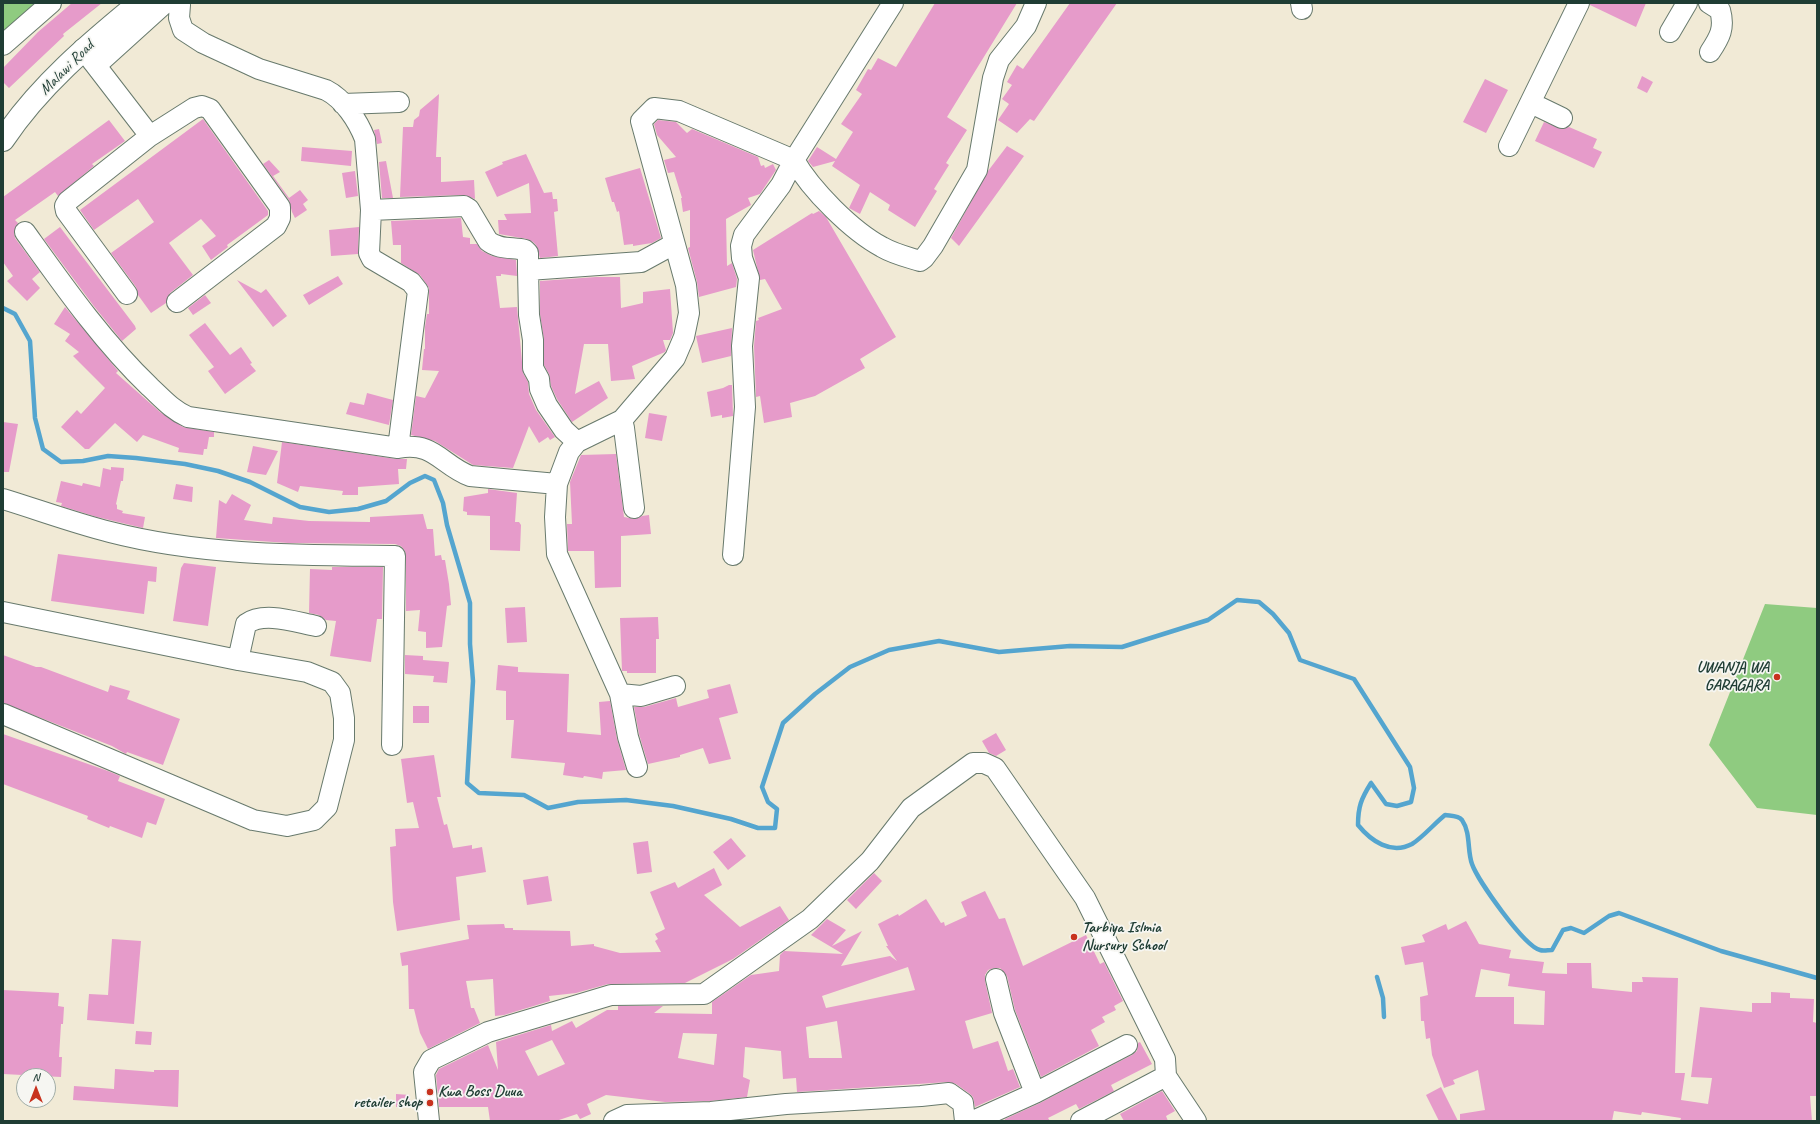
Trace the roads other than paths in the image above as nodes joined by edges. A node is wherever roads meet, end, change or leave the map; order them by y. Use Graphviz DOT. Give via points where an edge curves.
graph roads {
  1 [pos="51,3"];
  2 [pos="140,3"];
  3 [pos="165,3"];
  4 [pos="179,3"];
  5 [pos="893,3"];
  6 [pos="1036,3"];
  7 [pos="1579,3"];
  8 [pos="1687,3"];
  9 [pos="1709,3"];
  10 [pos="1670,32"];
  11 [pos="3,45"];
  12 [pos="1710,52"];
  13 [pos="88,56"];
  14 [pos="399,102"];
  15 [pos="1531,103"];
  16 [pos="343,104"];
  17 [pos="1562,118"];
  18 [pos="150,136"];
  19 [pos="3,140"];
  20 [pos="1509,146"];
  21 [pos="794,160"];
  22 [pos="372,210"];
  23 [pos="25,232"];
  24 [pos="674,244"];
  25 [pos="528,270"];
  26 [pos="127,294"];
  27 [pos="177,302"];
  28 [pos="622,420"];
  29 [pos="577,442"];
  30 [pos="398,448"];
  31 [pos="557,484"];
  32 [pos="3,499"];
  33 [pos="634,508"];
  34 [pos="733,555"];
  35 [pos="3,612"];
  36 [pos="316,626"];
  37 [pos="238,660"];
  38 [pos="676,686"];
  39 [pos="620,694"];
  40 [pos="3,714"];
  41 [pos="392,745"];
  42 [pos="637,768"];
  43 [pos="996,979"];
  44 [pos="1127,1045"];
  45 [pos="1166,1076"];
  46 [pos="1035,1093"];
  47 [pos="429,1121"];
  48 [pos="614,1121"];
  49 [pos="965,1121"];
  50 [pos="973,1121"];
  51 [pos="1081,1121"];
  52 [pos="1196,1121"];
  1 -- 11 [label="street"];
  2 -- 13 [label="main road, Malawi Road"];
  3 -- 13 [label="street" via="102,60"];
  4 -- 16 [label="street" via="180,24 183,30 203,43 260,69 326,90"];
  5 -- 21 [label="street"];
  6 -- 21 [label="street" via="1026,26 999,60 992,78 977,170 933,246 920,261 892,252 870,239 823,198 802,175"];
  7 -- 15 [label="street"];
  8 -- 10 [label="street"];
  9 -- 12 [label="street" via="1720,10 1723,22 1719,38"];
  13 -- 18 [label="street"];
  13 -- 19 [label="main road, Malawi Road" via="18,118"];
  14 -- 16 [label="street"];
  15 -- 17 [label="street"];
  15 -- 20 [label="street"];
  16 -- 22 [label="street" via="365,139"];
  18 -- 26 [label="street" via="65,206 66,211"];
  18 -- 27 [label="street" via="194,108 202,106 210,109 280,208 280,218 276,226"];
  21 -- 24 [label="street" via="679,111 654,108 641,121"];
  21 -- 34 [label="street" via="781,185 744,235 741,246 749,278 742,346 745,407"];
  22 -- 25 [label="street" via="464,206 470,209 491,244 496,247 525,250 528,254"];
  22 -- 30 [label="street" via="369,253 372,259 411,282 418,291"];
  23 -- 30 [label="street" via="131,369 174,410 196,419"];
  24 -- 25 [label="street" via="640,262"];
  24 -- 28 [label="street" via="686,285 688,313 684,337 675,358"];
  25 -- 29 [label="street" via="533,368 548,405 564,430"];
  28 -- 29 [label="street"];
  28 -- 33 [label="street"];
  29 -- 31 [label="street" via="569,452"];
  30 -- 31 [label="street" via="411,446 429,450 470,476"];
  31 -- 39 [label="street" via="557,554"];
  32 -- 41 [label="street" via="111,533 183,546 255,554 395,556"];
  35 -- 37 [label="street"];
  36 -- 37 [label="street" via="263,617 252,619 246,624"];
  37 -- 40 [label="street" via="308,672 332,682 340,693 344,740 327,807 314,820 287,826 253,820"];
  38 -- 39 [label="street" via="640,696"];
  39 -- 42 [label="street"];
  43 -- 46 [label="street" via="1004,1013"];
  44 -- 46 [label="street"];
  45 -- 47 [label="street" via="1165,1059 1085,898 994,768 984,763 973,763 911,808 870,861 810,920 704,994 611,995 488,1032 431,1060 424,1072"];
  45 -- 51 [label="street"];
  45 -- 52 [label="street"];
  46 -- 50 [label="street"];
  48 -- 49 [label="street" via="626,1116 711,1112 786,1104 949,1093 963,1103"];
}
